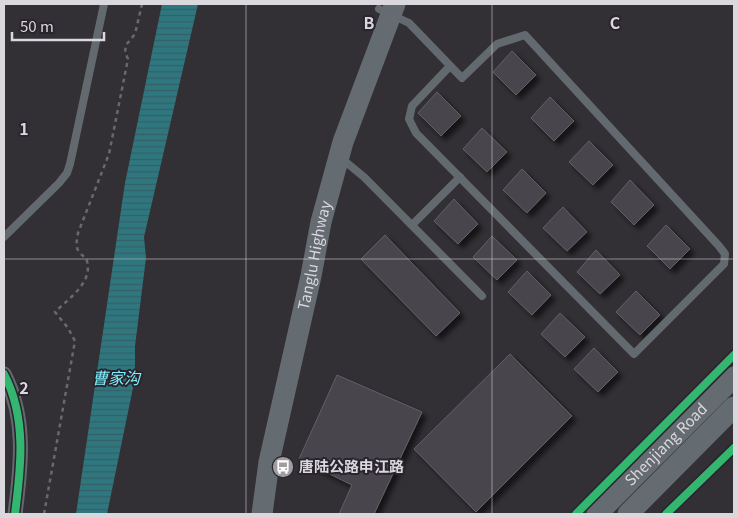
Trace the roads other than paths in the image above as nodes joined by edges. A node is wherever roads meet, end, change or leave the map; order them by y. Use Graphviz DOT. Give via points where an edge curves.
graph roads {
  1 [pos="104,4"];
  2 [pos="387,8"];
  3 [pos="450,66"];
  4 [pos="334,160"];
  5 [pos="460,177"];
  6 [pos="412,225"];
  7 [pos="4,237"];
  8 [pos="482,296"];
  9 [pos="4,374"];
  10 [pos="734,377"];
  11 [pos="734,407"];
  12 [pos="15,514"];
  13 [pos="251,514"];
  14 [pos="262,514"];
  15 [pos="597,514"];
  16 [pos="628,514"];
  1 -- 7 [label="lane" via="67,172"];
  2 -- 3 [label="lane" via="409,23"];
  2 -- 4 [label="main road, Tanglu Highway" via="343,142"];
  3 -- 5 [label="lane" via="412,106 409,119 416,133"];
  3 -- 5 [label="lane" via="462,78 497,44 525,35 719,246 725,254 724,264 634,354"];
  4 -- 6 [label="lane" via="347,163 364,177"];
  4 -- 13 [label="main road, Tanglu Highway" via="288,328"];
  4 -- 14 [label="main road, Tanglu Highway"];
  5 -- 6 [label="lane"];
  6 -- 8 [label="lane"];
  9 -- 12 [label="street" via="16,405 21,432"];
  10 -- 15 [label="main road, Shenjiang Road"];
  11 -- 16 [label="main road, Shenjiang Road"];
}
